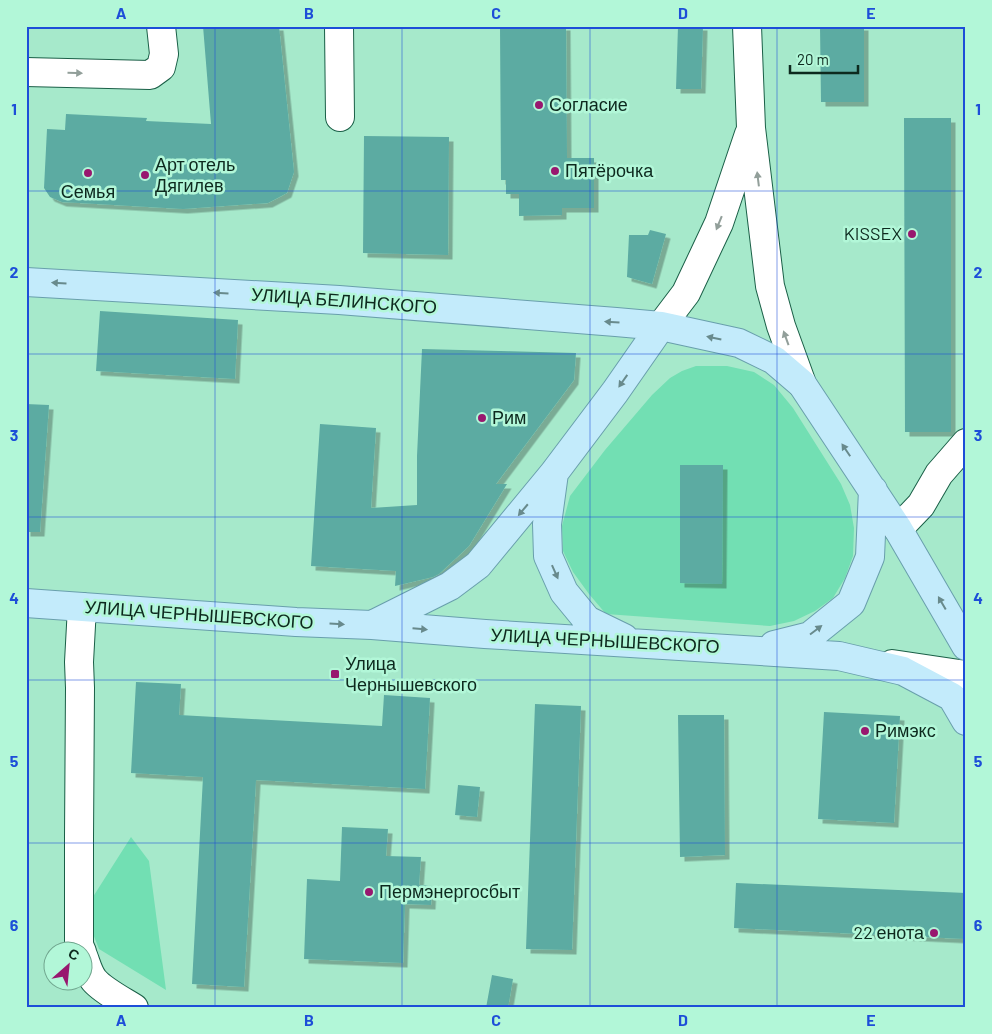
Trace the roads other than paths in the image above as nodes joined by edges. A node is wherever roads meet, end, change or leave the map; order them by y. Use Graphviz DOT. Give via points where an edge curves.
graph roads {
  1 [pos="161,26"];
  2 [pos="339,26"];
  3 [pos="747,26"];
  4 [pos="26,72"];
  5 [pos="340,118"];
  6 [pos="752,128"];
  7 [pos="26,282"];
  8 [pos="661,326"];
  9 [pos="802,384"];
  10 [pos="966,443"];
  11 [pos="554,473"];
  12 [pos="873,490"];
  13 [pos="898,529"];
  14 [pos="26,603"];
  15 [pos="82,607"];
  16 [pos="372,625"];
  17 [pos="637,644"];
  18 [pos="966,646"];
  19 [pos="754,650"];
  20 [pos="839,656"];
  21 [pos="966,675"];
  22 [pos="966,721"];
  23 [pos="80,942"];
  24 [pos="92,976"];
  25 [pos="134,1008"];
  4 -- 1 [label="street, one-way" via="150,75 161,67 164,54"];
  2 -- 5 [label="street"];
  3 -- 6 [label="street"];
  6 -- 8 [label="street, one-way" via="719,223 686,294"];
  9 -- 6 [label="street, one-way" via="770,286"];
  8 -- 7 [label="main road, УЛИЦА БЕЛИНСКОГО, one-way" via="339,300"];
  9 -- 8 [label="main road, УЛИЦА БЕЛИНСКОГО, one-way" via="774,360 739,343"];
  8 -- 11 [label="main road, УЛИЦА ЧЕРНЫШЕВСКОГО, one-way"];
  12 -- 9 [label="main road, УЛИЦА БЕЛИНСКОГО, one-way"];
  10 -- 13 [label="street" via="939,474 921,505"];
  11 -- 16 [label="main road, УЛИЦА ЧЕРНЫШЕВСКОГО, one-way" via="478,564 450,586"];
  11 -- 17 [label="main road, one-way" via="546,524 548,556 564,592 587,620"];
  12 -- 13 [label="main road, УЛИЦА БЕЛИНСКОГО"];
  19 -- 12 [label="main road, one-way" via="810,636 852,603 870,557"];
  18 -- 13 [label="main road, УЛИЦА БЕЛИНСКОГО, one-way"];
  14 -- 15 [label="main road, УЛИЦА ЧЕРНЫШЕВСКОГО"];
  15 -- 16 [label="main road, УЛИЦА ЧЕРНЫШЕВСКОГО, one-way"];
  15 -- 23 [label="street" via="79,662"];
  16 -- 17 [label="main road, УЛИЦА ЧЕРНЫШЕВСКОГО, one-way"];
  17 -- 19 [label="main road, УЛИЦА ЧЕРНЫШЕВСКОГО"];
  19 -- 20 [label="main road, УЛИЦА ЧЕРНЫШЕВСКОГО"];
  20 -- 21 [label="street, УЛИЦА ЧЕРНЫШЕВСКОГО"];
  20 -- 22 [label="main road, УЛИЦА ЧЕРНЫШЕВСКОГО" via="903,671 952,697"];
  24 -- 25 [label="street"];
}
